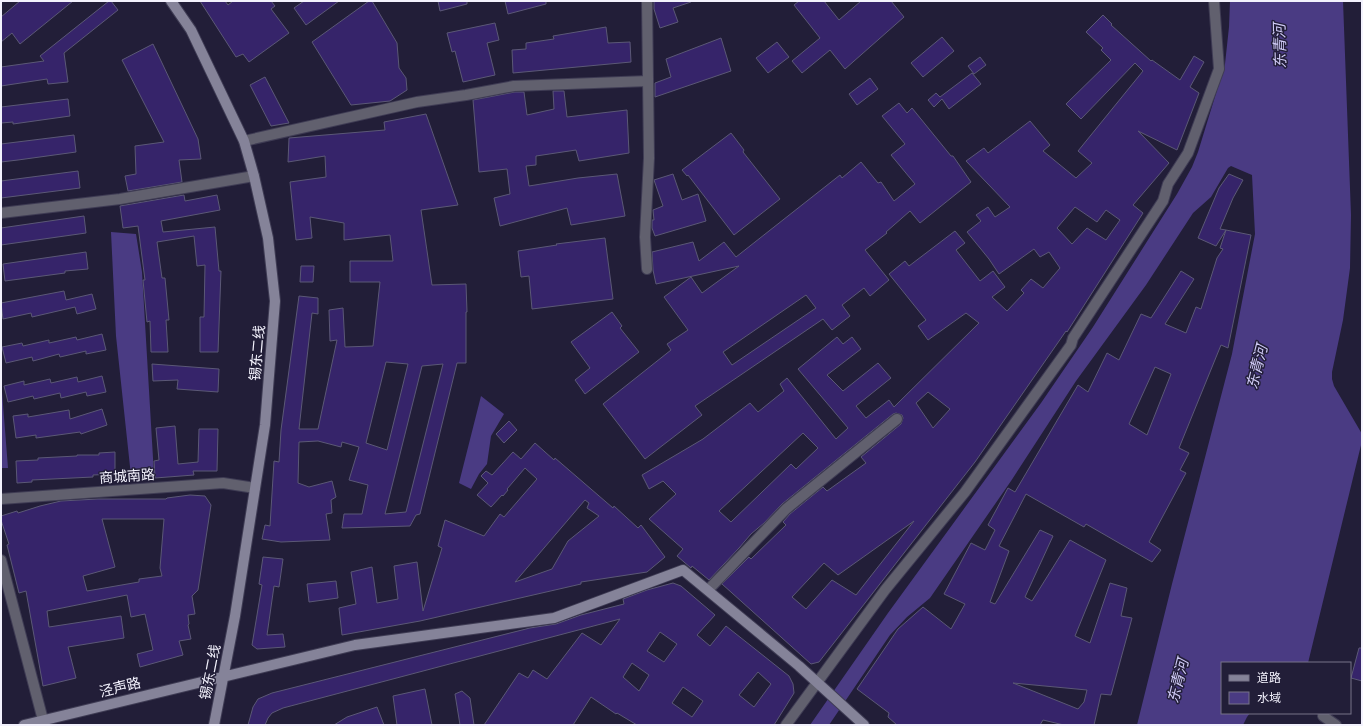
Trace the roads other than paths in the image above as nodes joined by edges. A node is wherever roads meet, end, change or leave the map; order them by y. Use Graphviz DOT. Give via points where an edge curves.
graph roads {
  1 [pos="171,1"];
  2 [pos="647,1"];
  3 [pos="1214,1"];
  4 [pos="648,81"];
  5 [pos="244,141"];
  6 [pos="254,176"];
  7 [pos="1,213"];
  8 [pos="647,269"];
  9 [pos="897,419"];
  10 [pos="255,488"];
  11 [pos="1,500"];
  12 [pos="1,560"];
  13 [pos="708,590"];
  14 [pos="223,677"];
  15 [pos="816,682"];
  16 [pos="1323,716"];
  17 [pos="43,720"];
  18 [pos="24,725"];
  19 [pos="214,725"];
  20 [pos="786,725"];
  21 [pos="864,725"];
  22 [pos="1336,725"];
  1 -- 5 [label="street, 锡东二线" via="191,30"];
  2 -- 4 [label="street"];
  3 -- 15 [label="street" via="1219,69 1188,153 1168,184 1163,201 1062,358 965,492 884,590"];
  4 -- 5 [label="street" via="514,86 417,102"];
  4 -- 8 [label="street" via="649,158 645,237"];
  5 -- 6 [label="street, 锡东二线"];
  6 -- 7 [label="street" via="120,199"];
  6 -- 10 [label="street, 锡东二线" via="268,238 275,301 265,425"];
  9 -- 13 [label="street" via="786,509"];
  10 -- 11 [label="street, 商城南路" via="223,483"];
  10 -- 14 [label="street, 锡东二线"];
  12 -- 17 [label="street"];
  13 -- 14 [label="street, 泾声路" via="683,570 554,618 355,645"];
  13 -- 15 [label="street"];
  14 -- 17 [label="street, 泾声路"];
  14 -- 19 [label="street, 锡东二线"];
  15 -- 20 [label="street"];
  15 -- 21 [label="street"];
  16 -- 22 [label="street"];
  17 -- 18 [label="street, 泾声路"];
}
